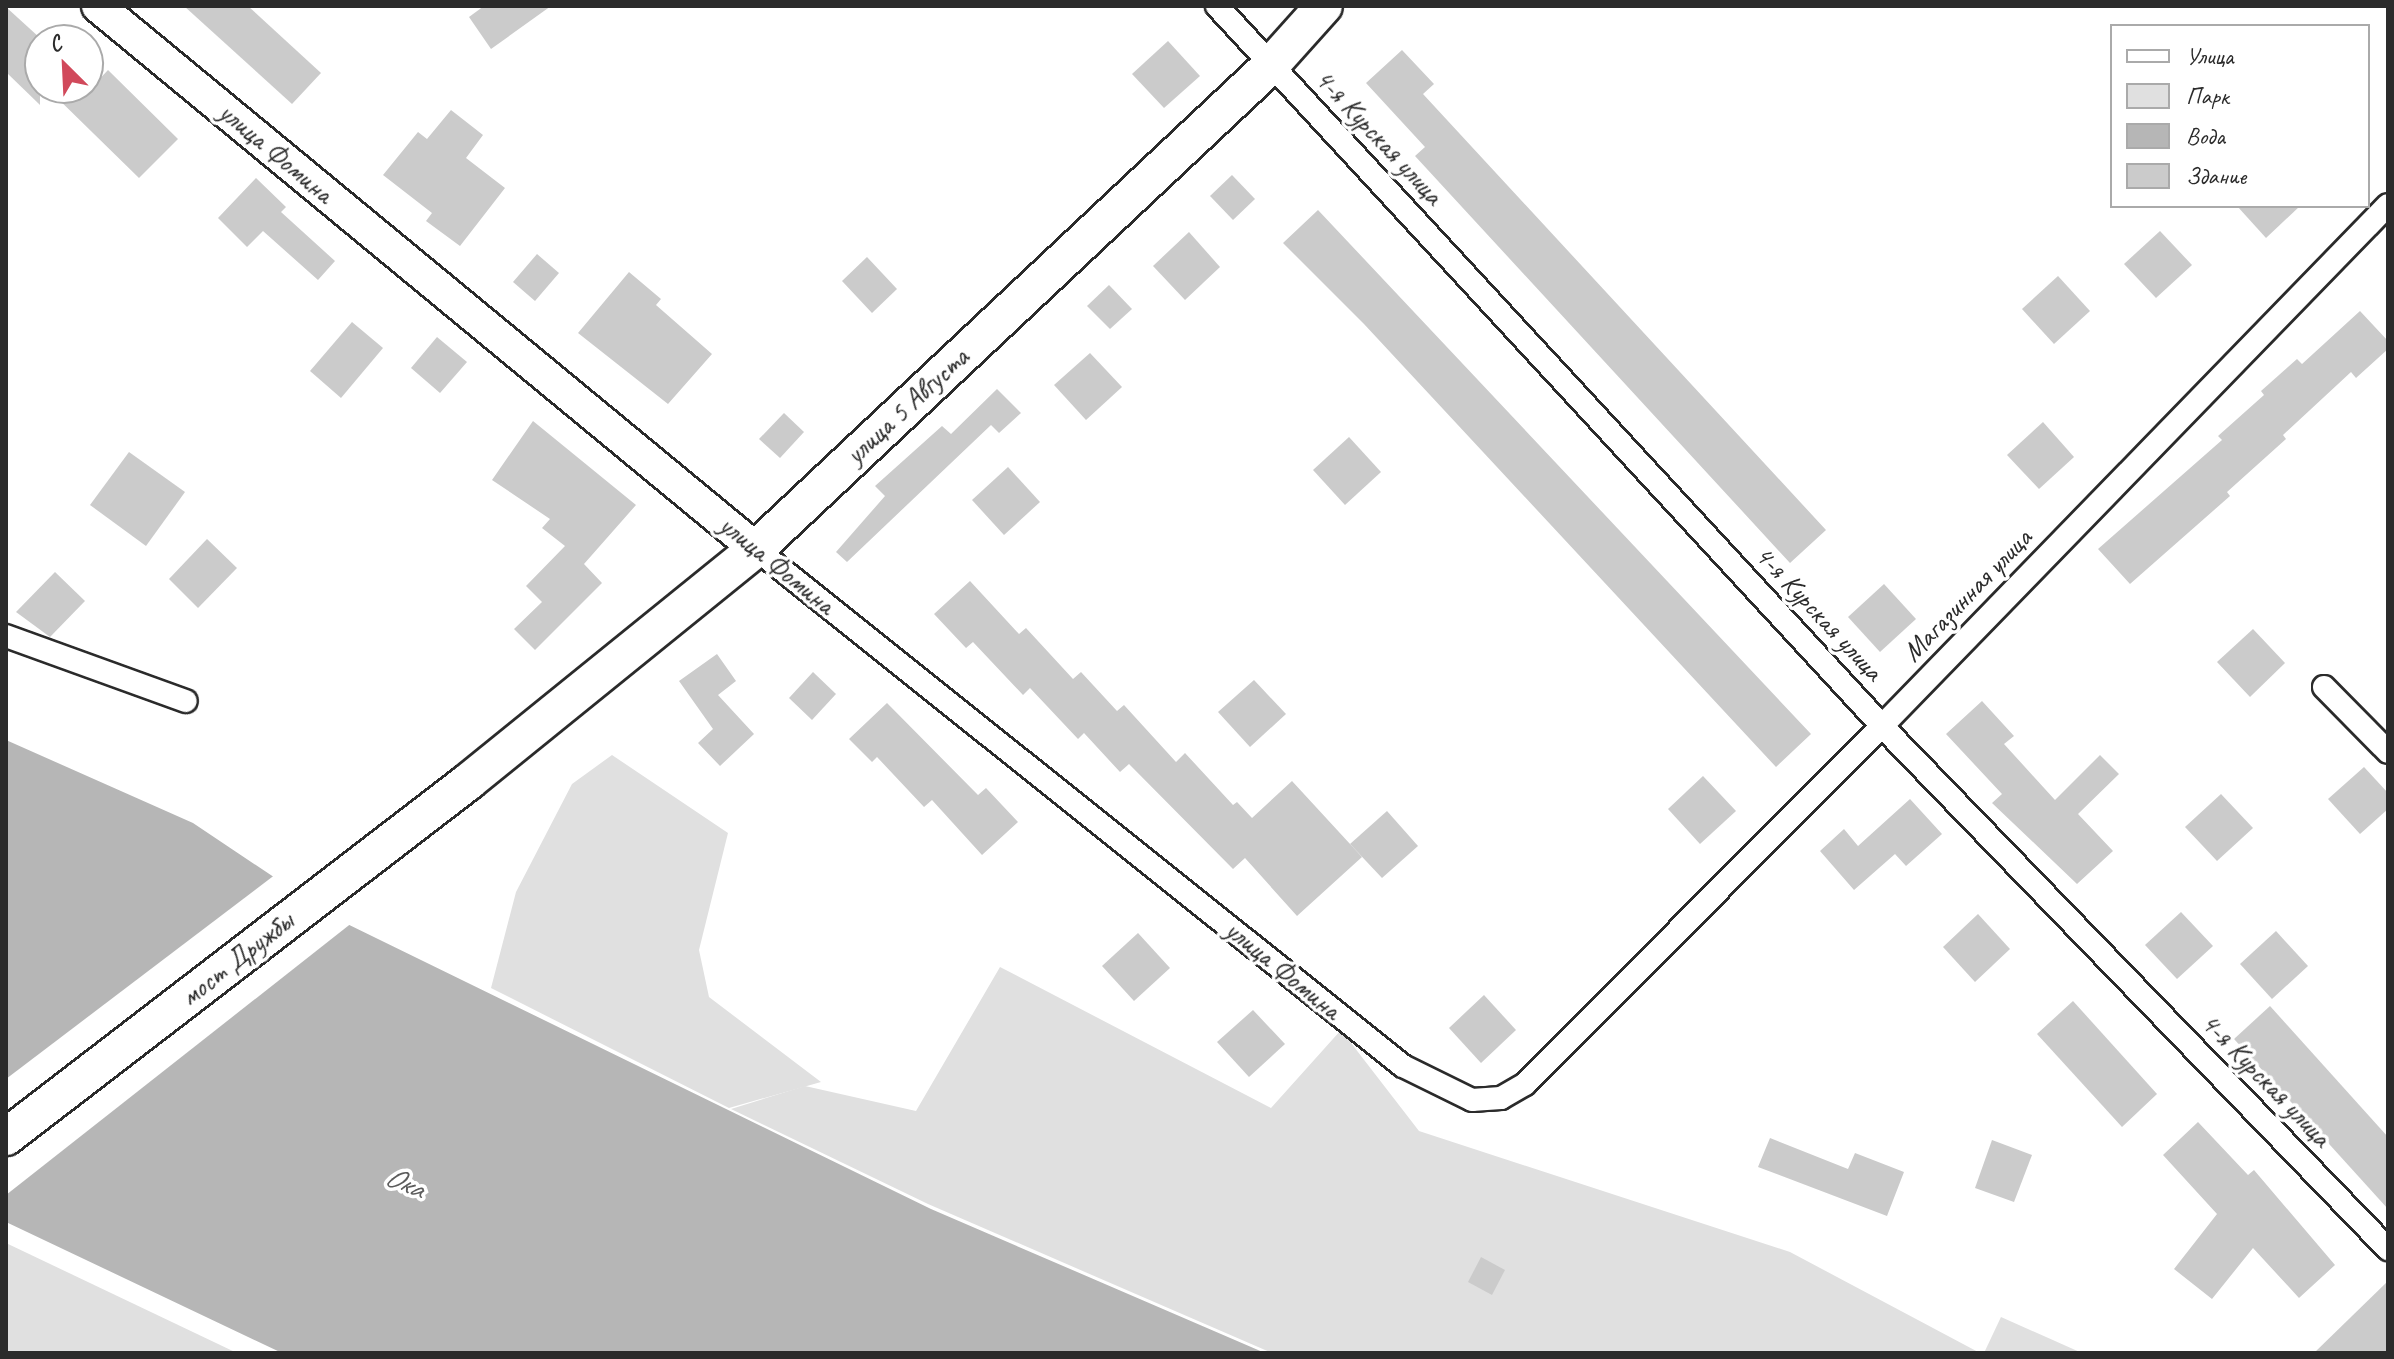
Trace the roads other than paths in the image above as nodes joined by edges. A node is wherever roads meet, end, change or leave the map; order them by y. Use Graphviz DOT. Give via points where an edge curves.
graph roads {
  1 [pos="98,6"];
  2 [pos="1217,6"];
  3 [pos="1324,6"];
  4 [pos="1271,65"];
  5 [pos="2388,205"];
  6 [pos="756,549"];
  7 [pos="6,636"];
  8 [pos="2324,687"];
  9 [pos="186,701"];
  10 [pos="1882,726"];
  11 [pos="2388,752"];
  12 [pos="468,782"];
  13 [pos="1472,1100"];
  14 [pos="6,1137"];
  15 [pos="2388,1249"];
  1 -- 6 [label="street, улица Фомина"];
  2 -- 4 [label="street, 4-я Курская улица"];
  3 -- 4 [label="main road, улица 5 Августа"];
  4 -- 6 [label="main road, улица 5 Августа"];
  4 -- 10 [label="street, 4-я Курская улица"];
  5 -- 10 [label="street, Магазинная улица"];
  6 -- 12 [label="main road, улица 5 Августа"];
  6 -- 13 [label="street, улица Фомина" via="1403,1066"];
  7 -- 9 [label="street"];
  8 -- 11 [label="street"];
  10 -- 13 [label="street, Магазинная улица" via="1525,1084 1501,1098"];
  10 -- 15 [label="street, 4-я Курская улица"];
  12 -- 14 [label="main road, мост Дружбы"];
}
